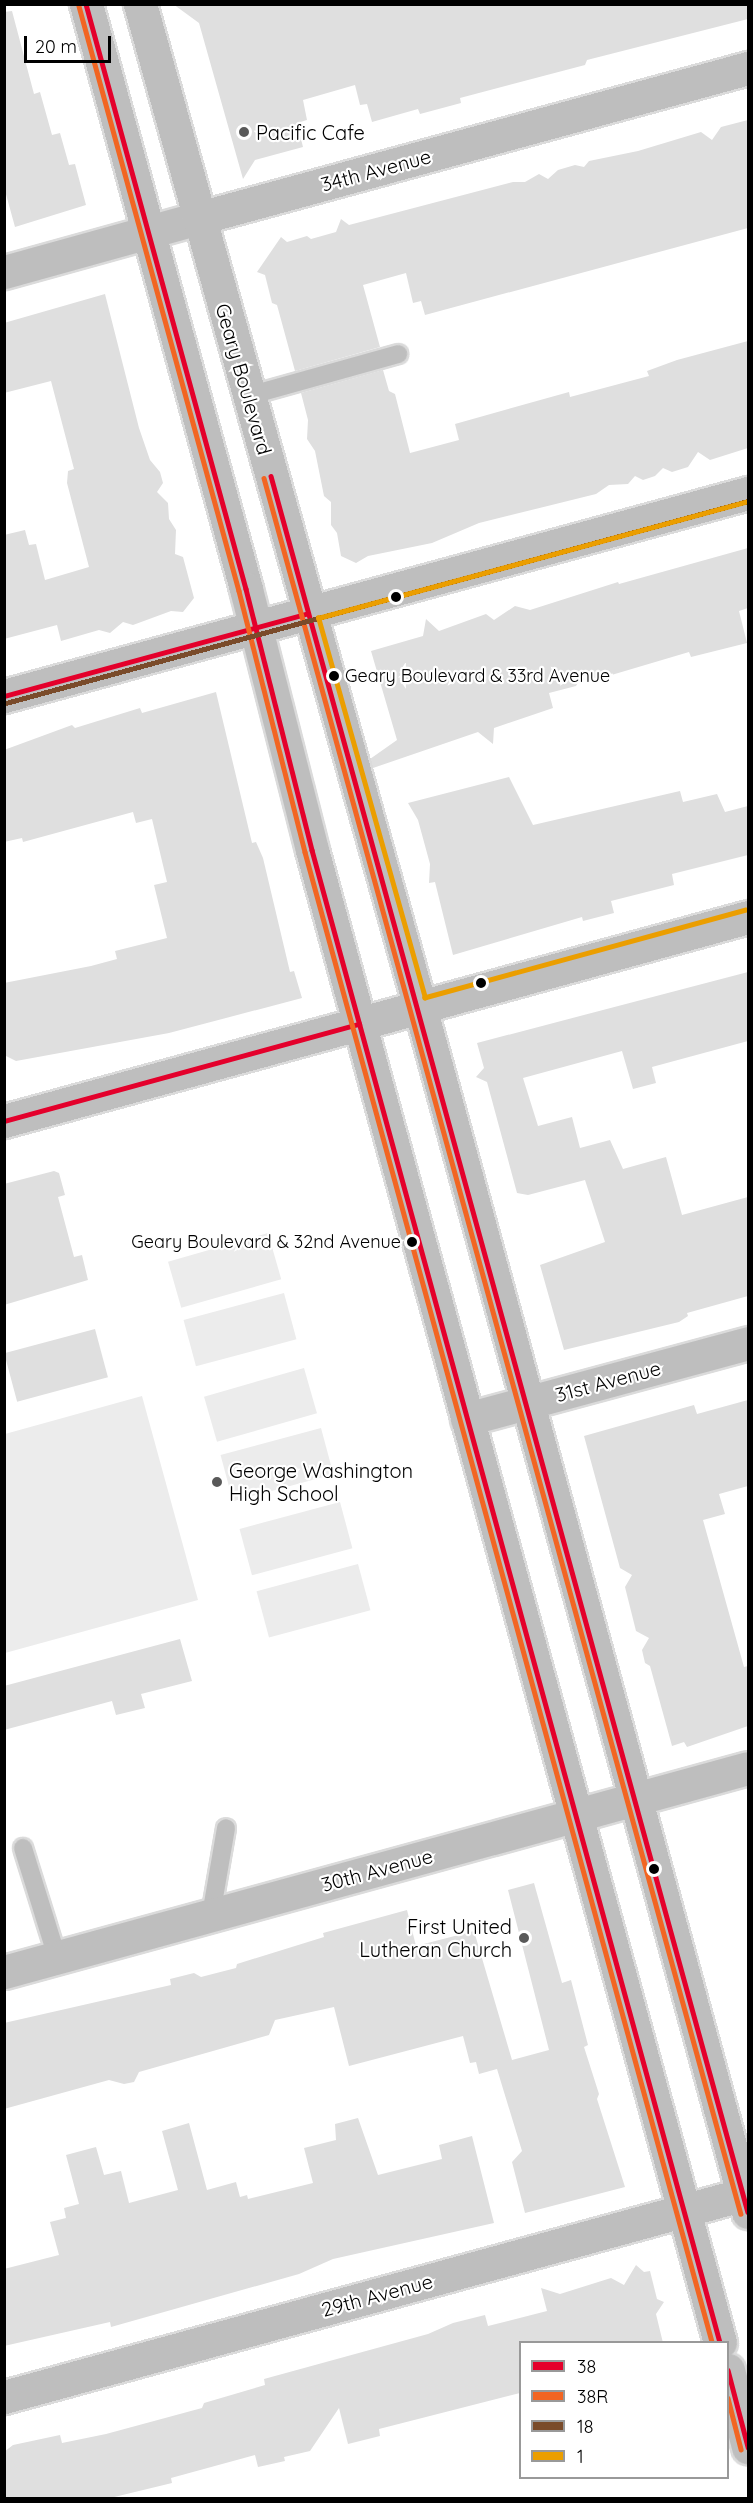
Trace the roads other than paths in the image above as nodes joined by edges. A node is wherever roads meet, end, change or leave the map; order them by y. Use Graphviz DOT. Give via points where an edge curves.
graph roads {
  1 [pos="86,4"];
  2 [pos="140,4"];
  3 [pos="748,68"];
  4 [pos="199,218"];
  5 [pos="149,232"];
  6 [pos="4,272"];
  7 [pos="398,354"];
  8 [pos="248,396"];
  9 [pos="748,493"];
  10 [pos="309,613"];
  11 [pos="256,628"];
  12 [pos="4,696"];
  13 [pos="748,917"];
  14 [pos="420,1007"];
  15 [pos="359,1024"];
  16 [pos="4,1121"];
  17 [pos="748,1343"];
  18 [pos="528,1403"];
  19 [pos="467,1419"];
  20 [pos="748,1768"];
  21 [pos="636,1799"];
  22 [pos="576,1815"];
  23 [pos="226,1828"];
  24 [pos="22,1848"];
  25 [pos="211,1915"];
  26 [pos="57,1957"];
  27 [pos="4,1972"];
  28 [pos="747,2200"];
  29 [pos="684,2211"];
  30 [pos="719,2341"];
  31 [pos="729,2374"];
  32 [pos="4,2397"];
  33 [pos="748,2447"];
  1 -- 5 [label="main road"];
  2 -- 4 [label="main road, Geary Boulevard"];
  3 -- 4 [label="main road, 34th Avenue"];
  4 -- 5 [label="main road, 34th Avenue"];
  4 -- 8 [label="main road, Geary Boulevard"];
  5 -- 6 [label="main road, 34th Avenue"];
  5 -- 11 [label="main road"];
  7 -- 8 [label="lane"];
  8 -- 10 [label="main road, Geary Boulevard"];
  9 -- 10 [label="main road"];
  10 -- 11 [label="main road"];
  10 -- 14 [label="main road, Geary Boulevard"];
  11 -- 12 [label="main road"];
  11 -- 15 [label="main road"];
  13 -- 14 [label="main road"];
  14 -- 15 [label="main road"];
  14 -- 18 [label="main road, Geary Boulevard"];
  15 -- 16 [label="main road"];
  15 -- 19 [label="main road"];
  17 -- 18 [label="main road, 31st Avenue"];
  18 -- 19 [label="main road, 31st Avenue"];
  18 -- 21 [label="main road, Geary Boulevard"];
  19 -- 22 [label="main road"];
  20 -- 21 [label="main road, 30th Avenue"];
  21 -- 22 [label="main road, 30th Avenue"];
  21 -- 28 [label="main road, Geary Boulevard"];
  22 -- 25 [label="main road, 30th Avenue"];
  22 -- 29 [label="main road"];
  23 -- 25 [label="lane"];
  24 -- 26 [label="lane"];
  25 -- 26 [label="main road, 30th Avenue"];
  26 -- 27 [label="main road, 30th Avenue"];
  28 -- 29 [label="main road, 29th Avenue"];
  29 -- 30 [label="main road"];
  29 -- 32 [label="main road, 29th Avenue"];
  31 -- 33 [label="main road"];
}
